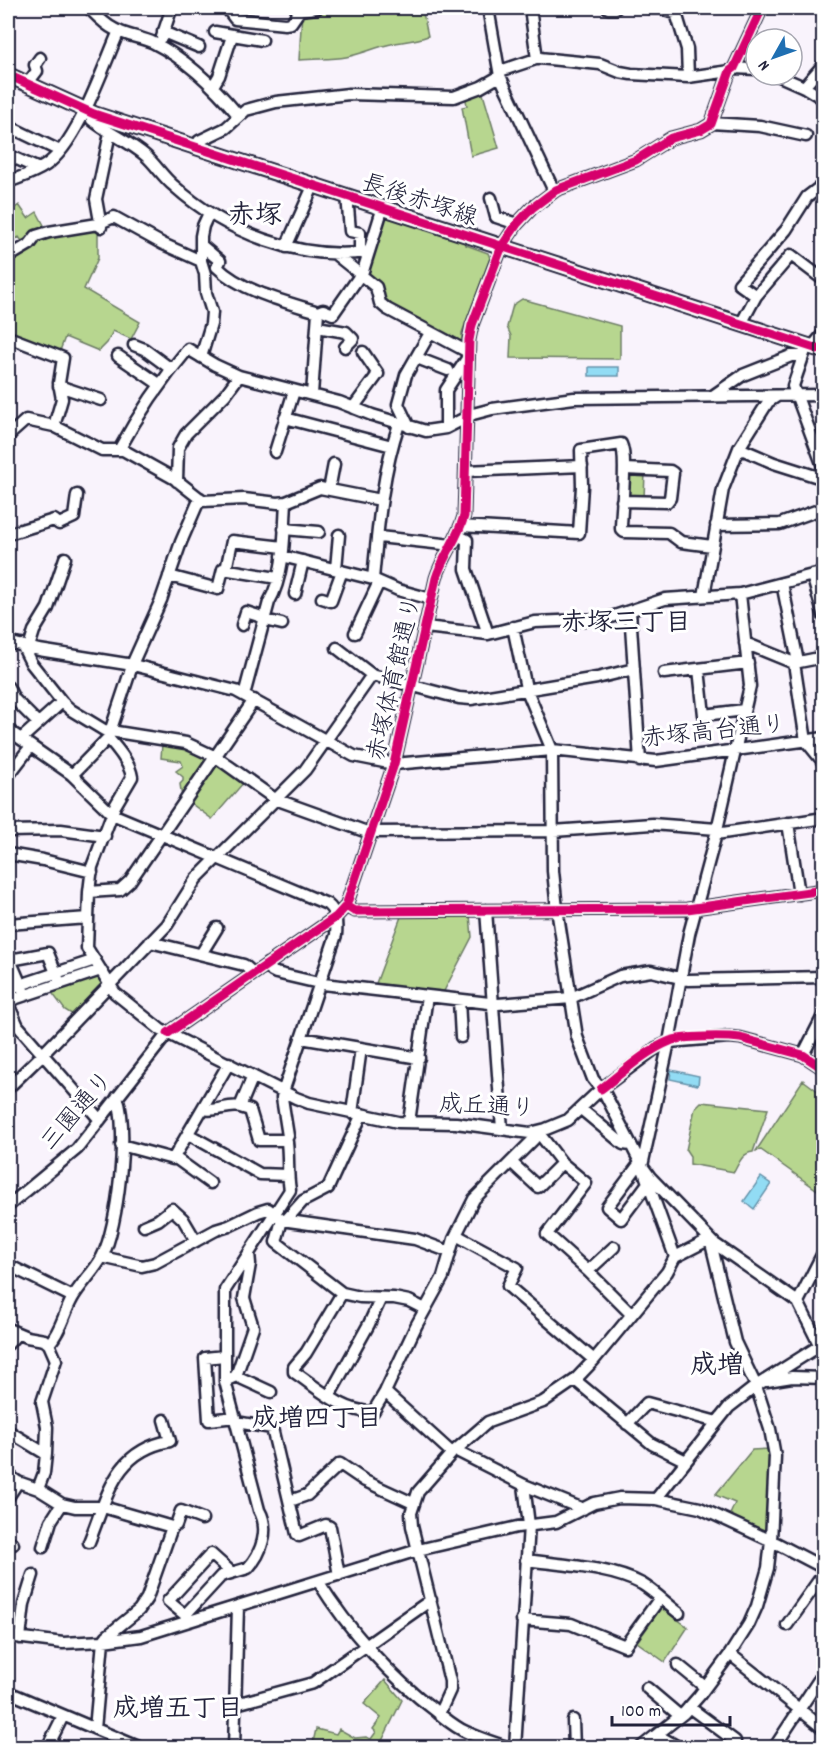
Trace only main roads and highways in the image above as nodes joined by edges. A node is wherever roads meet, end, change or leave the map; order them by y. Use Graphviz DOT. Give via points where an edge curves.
graph roads {
  1 [pos="9,79"];
  2 [pos="812,350"];
  1 -- 2 [label="main road, 長後赤塚線" via="89,112"];
}
